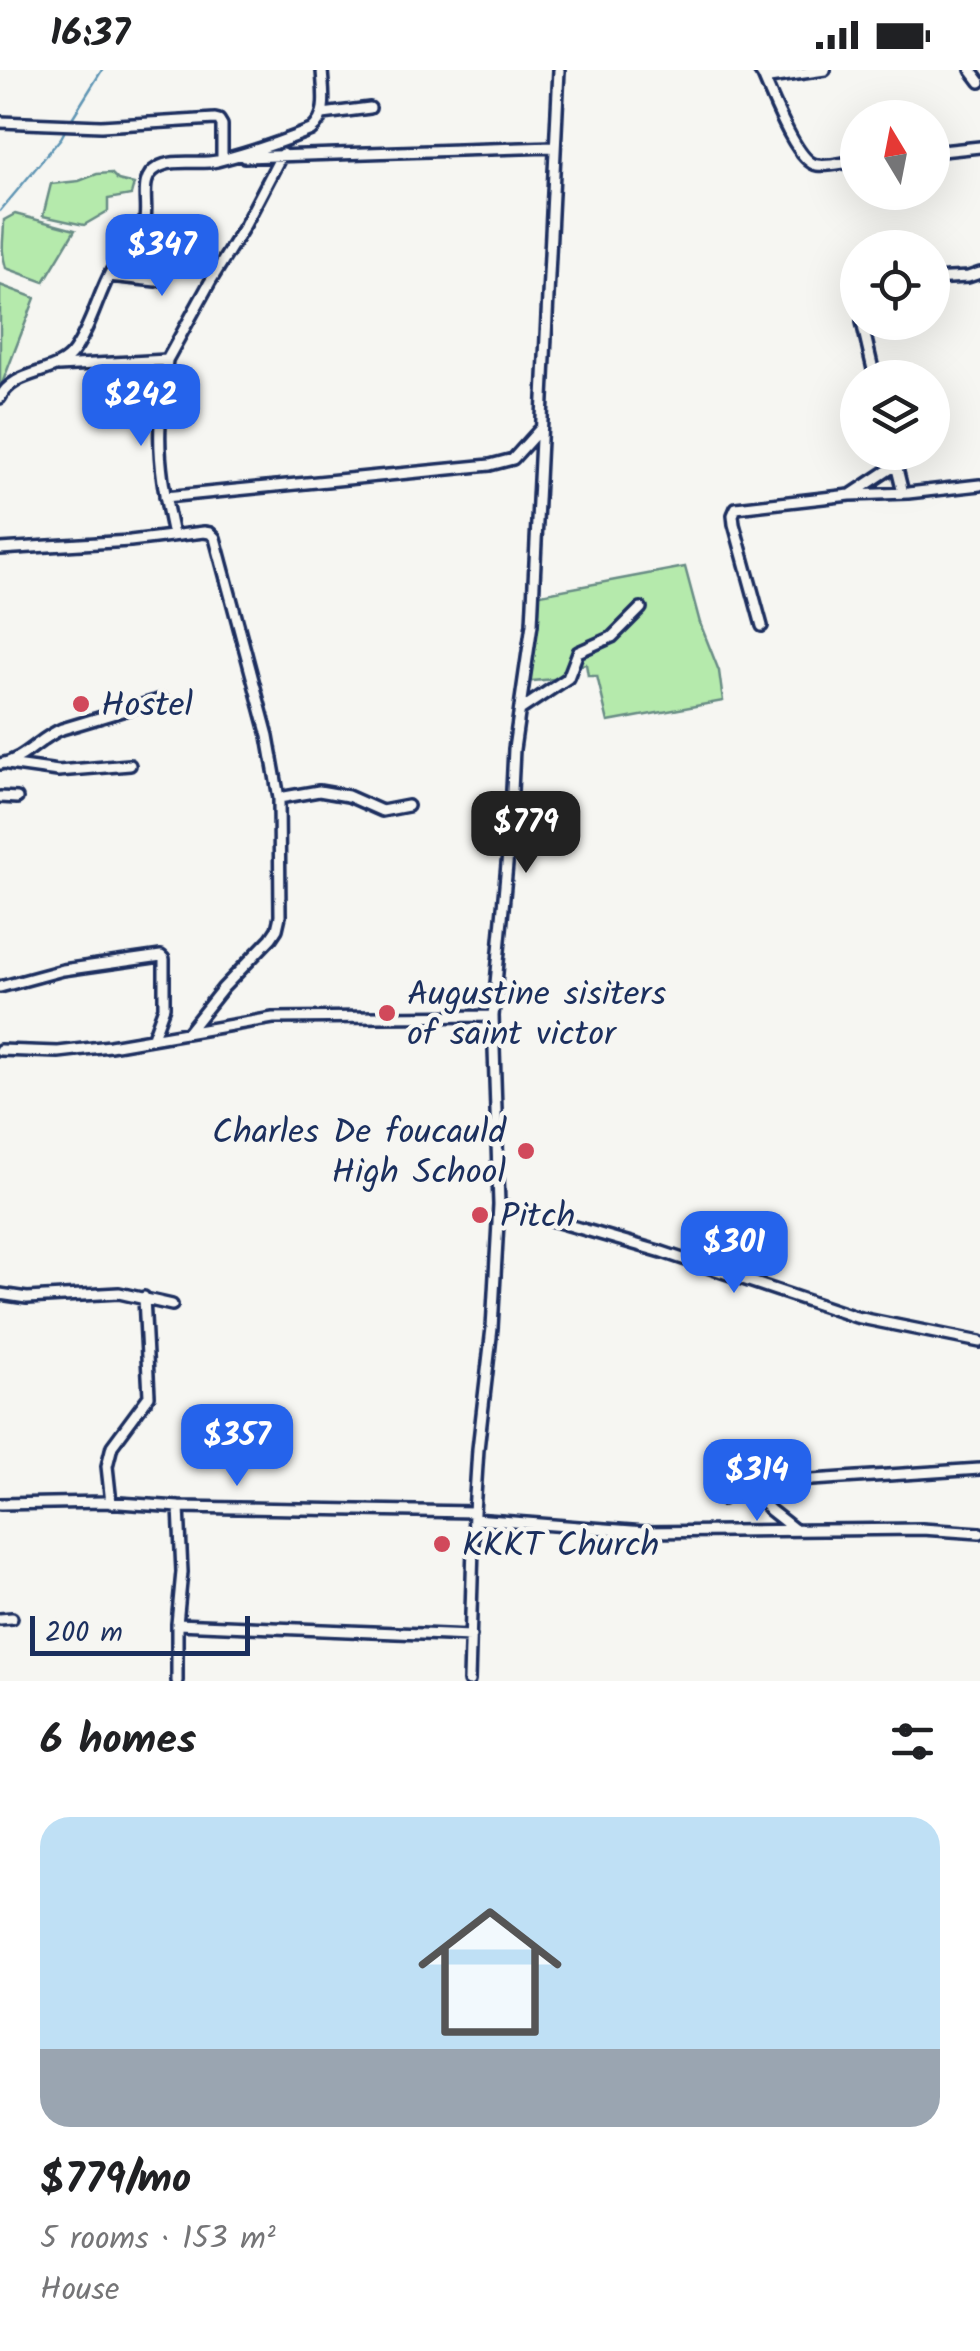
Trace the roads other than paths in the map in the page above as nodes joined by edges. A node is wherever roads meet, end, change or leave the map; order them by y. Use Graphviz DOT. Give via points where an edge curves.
graph roads {
  1 [pos="322,70"];
  2 [pos="559,70"];
  3 [pos="826,70"];
  4 [pos="970,70"];
  5 [pos="761,73"];
  6 [pos="980,82"];
  7 [pos="370,108"];
  8 [pos="323,114"];
  9 [pos="0,122"];
  10 [pos="980,147"];
  11 [pos="555,148"];
  12 [pos="950,150"];
  13 [pos="282,154"];
  14 [pos="224,158"];
  15 [pos="840,163"];
  16 [pos="166,247"];
  17 [pos="980,272"];
  18 [pos="108,276"];
  19 [pos="950,278"];
  20 [pos="167,360"];
  21 [pos="56,366"];
  22 [pos="0,398"];
  23 [pos="542,428"];
  24 [pos="888,470"];
  25 [pos="897,470"];
  26 [pos="980,485"];
  27 [pos="903,494"];
  28 [pos="850,495"];
  29 [pos="165,498"];
  30 [pos="173,535"];
  31 [pos="0,549"];
  32 [pos="641,608"];
  33 [pos="762,626"];
  34 [pos="162,698"];
  35 [pos="520,710"];
  36 [pos="2,764"];
  37 [pos="130,765"];
  38 [pos="0,797"];
  39 [pos="16,798"];
  40 [pos="280,798"];
  41 [pos="408,806"];
  42 [pos="0,987"];
  43 [pos="493,1016"];
  44 [pos="188,1032"];
  45 [pos="153,1037"];
  46 [pos="0,1050"];
  47 [pos="499,1205"];
  48 [pos="0,1294"];
  49 [pos="144,1298"];
  50 [pos="172,1305"];
  51 [pos="980,1342"];
  52 [pos="980,1469"];
  53 [pos="748,1486"];
  54 [pos="722,1498"];
  55 [pos="111,1503"];
  56 [pos="0,1504"];
  57 [pos="179,1507"];
  58 [pos="474,1516"];
  59 [pos="794,1530"];
  60 [pos="980,1532"];
  61 [pos="12,1618"];
  62 [pos="0,1619"];
  63 [pos="177,1624"];
  64 [pos="471,1636"];
  65 [pos="177,1681"];
  66 [pos="469,1681"];
  1 -- 8 [label="street"];
  2 -- 11 [label="street"];
  3 -- 5 [label="street" via="769,78"];
  4 -- 6 [label="street"];
  5 -- 15 [label="street" via="807,161"];
  7 -- 8 [label="street"];
  8 -- 14 [label="street" via="311,130"];
  9 -- 14 [label="street" via="219,120"];
  10 -- 12 [label="street"];
  11 -- 13 [label="street"];
  11 -- 23 [label="street"];
  13 -- 14 [label="street"];
  13 -- 20 [label="street"];
  14 -- 18 [label="street" via="159,166 147,176 146,218"];
  16 -- 18 [label="street" via="156,281"];
  17 -- 19 [label="street"];
  18 -- 21 [label="street" via="73,353"];
  20 -- 21 [label="street"];
  20 -- 29 [label="street" via="160,425"];
  21 -- 22 [label="street" via="5,387"];
  23 -- 29 [label="street" via="513,458 490,465"];
  23 -- 35 [label="street" via="532,624"];
  24 -- 28 [label="street"];
  25 -- 27 [label="street"];
  26 -- 27 [label="street"];
  27 -- 28 [label="street"];
  28 -- 33 [label="street" via="734,511"];
  29 -- 30 [label="street"];
  30 -- 31 [label="street"];
  30 -- 40 [label="street" via="204,532 215,538"];
  32 -- 35 [label="street" via="612,637 578,652 568,678"];
  34 -- 36 [label="street" via="50,734"];
  35 -- 43 [label="street"];
  36 -- 37 [label="street" via="58,771"];
  38 -- 39 [label="street"];
  40 -- 41 [label="street" via="318,791 382,811"];
  40 -- 44 [label="street" via="277,929"];
  42 -- 45 [label="street" via="161,956 164,1007"];
  43 -- 44 [label="street" via="273,1018"];
  43 -- 47 [label="street"];
  44 -- 45 [label="street"];
  45 -- 46 [label="street" via="58,1052"];
  47 -- 51 [label="street" via="856,1317"];
  47 -- 58 [label="street"];
  48 -- 49 [label="street" via="119,1292"];
  49 -- 50 [label="street"];
  49 -- 55 [label="street" via="149,1396 112,1446"];
  52 -- 53 [label="street"];
  53 -- 54 [label="street"];
  53 -- 59 [label="street"];
  55 -- 56 [label="street"];
  55 -- 57 [label="street"];
  57 -- 58 [label="street"];
  57 -- 63 [label="street"];
  58 -- 59 [label="street" via="646,1532"];
  58 -- 64 [label="street"];
  59 -- 60 [label="street"];
  61 -- 62 [label="street"];
  63 -- 64 [label="street"];
  63 -- 65 [label="street"];
  64 -- 66 [label="street"];
}
